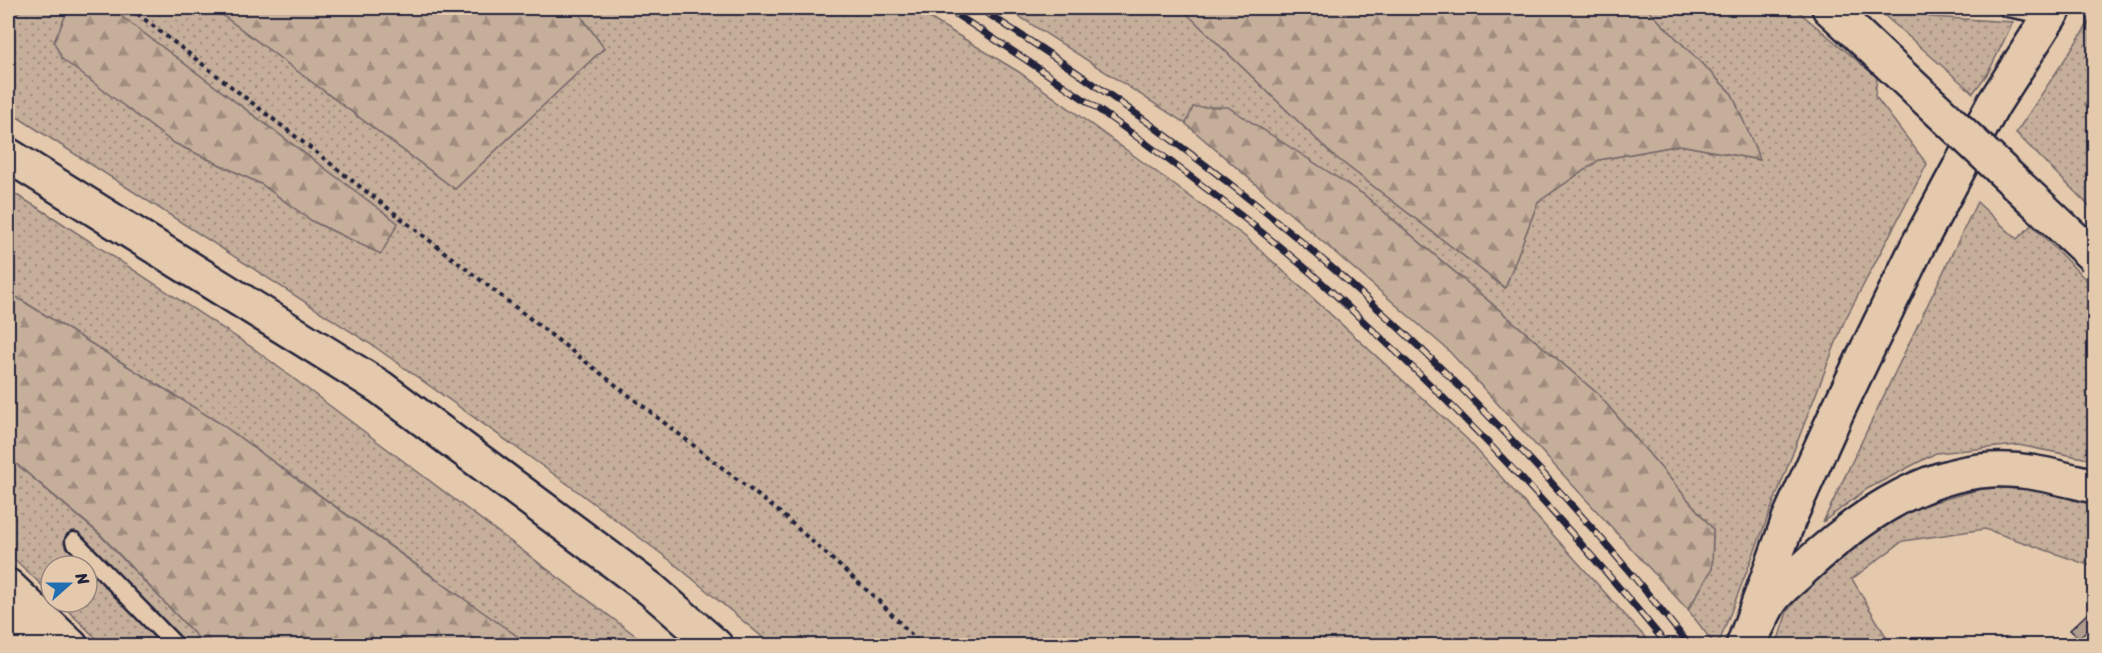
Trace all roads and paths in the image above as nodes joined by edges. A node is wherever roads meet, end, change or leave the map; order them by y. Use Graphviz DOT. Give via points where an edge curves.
graph roads {
  1 [pos="130,8"];
  2 [pos="1829,8"];
  3 [pos="2007,8"];
  4 [pos="2051,13"];
  5 [pos="8,155"];
  6 [pos="2094,257"];
  7 [pos="2094,486"];
  8 [pos="74,541"];
  9 [pos="8,586"];
  10 [pos="8,627"];
  11 [pos="27,645"];
  12 [pos="70,645"];
  13 [pos="176,645"];
  14 [pos="716,645"];
  15 [pos="922,645"];
  16 [pos="1745,645"];
  1 -- 15 [label="path" via="778,511"];
  2 -- 6 [label="main road, bridge"];
  3 -- 4 [label="lane"];
  4 -- 16 [label="main road" via="1988,115 1918,245 1837,412 1789,519"];
  5 -- 14 [label="main road" via="380,387 652,590"];
  7 -- 16 [label="main road" via="2032,471 1990,470 1948,477 1914,490 1881,507 1831,542 1772,599"];
  8 -- 13 [label="lane"];
  9 -- 12 [label="main road"];
  10 -- 11 [label="main road"];
}
